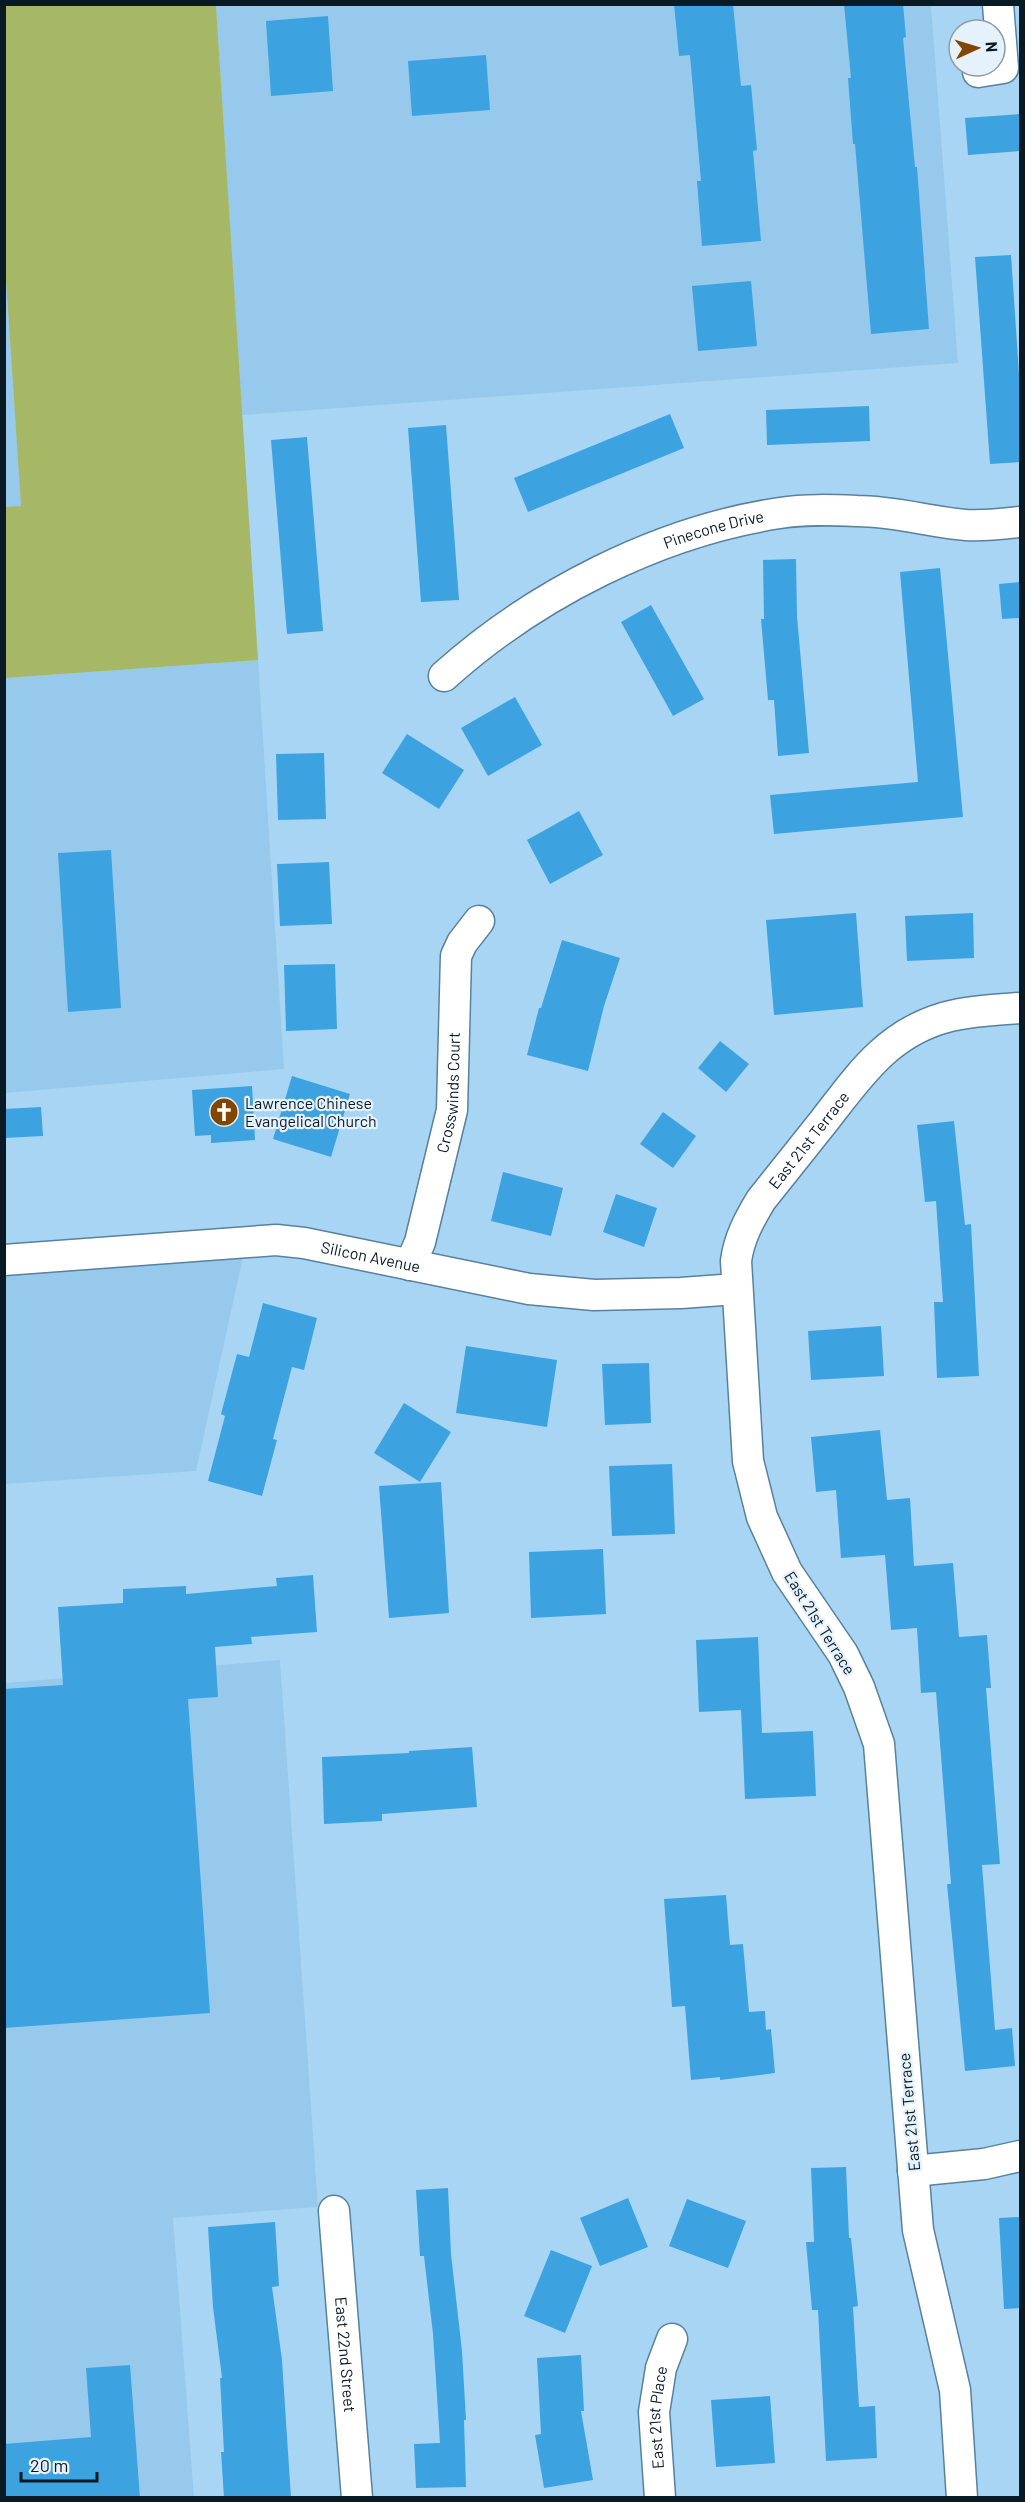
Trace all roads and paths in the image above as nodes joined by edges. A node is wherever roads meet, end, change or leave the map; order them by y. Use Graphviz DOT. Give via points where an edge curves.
graph roads {
  1 [pos="1020,522"];
  2 [pos="444,676"];
  3 [pos="479,921"];
  4 [pos="1020,1008"];
  5 [pos="4,1260"];
  6 [pos="411,1265"];
  7 [pos="736,1289"];
  8 [pos="1020,2156"];
  9 [pos="913,2171"];
  10 [pos="334,2211"];
  11 [pos="672,2338"];
  12 [pos="357,2498"];
  13 [pos="660,2498"];
  14 [pos="963,2498"];
  1 -- 2 [label="street, Pinecone Drive" via="964,525 861,511 807,511 729,523 619,562 565,589 496,632"];
  3 -- 6 [label="street, Crosswinds Court" via="456,956 452,1110"];
  4 -- 7 [label="street, East 21st Terrace" via="971,1011 942,1018 896,1041 870,1062 748,1221 738,1245"];
  5 -- 6 [label="street, Silicon Avenue" via="276,1240"];
  6 -- 7 [label="street, Silicon Avenue" via="529,1289 594,1294"];
  7 -- 9 [label="street, East 21st Terrace" via="748,1461 762,1517 787,1572 843,1654 879,1744"];
  8 -- 9 [label="street"];
  9 -- 14 [label="street, East 21st Terrace" via="918,2230 955,2390"];
  10 -- 12 [label="street, East 22nd Street"];
  11 -- 13 [label="street, East 21st Place" via="661,2368 654,2412"];
}
